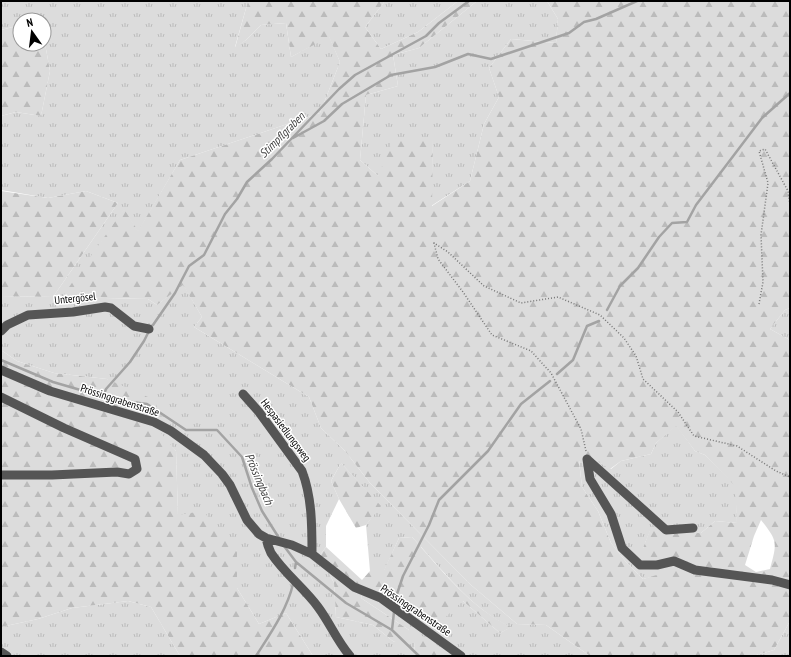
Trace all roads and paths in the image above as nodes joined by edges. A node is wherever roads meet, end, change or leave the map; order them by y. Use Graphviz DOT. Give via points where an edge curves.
graph roads {
  1 [pos="790,205"];
  2 [pos="759,304"];
  3 [pos="149,329"];
  4 [pos="1,331"];
  5 [pos="1,370"];
  6 [pos="243,394"];
  7 [pos="1,397"];
  8 [pos="587,459"];
  9 [pos="1,475"];
  10 [pos="790,477"];
  11 [pos="693,528"];
  12 [pos="266,538"];
  13 [pos="312,554"];
  14 [pos="790,585"];
  15 [pos="1,652"];
  16 [pos="7,656"];
  17 [pos="350,656"];
  18 [pos="461,656"];
  1 -- 2 [label="path" via="788,191 764,149 759,151 768,183 761,235 763,282"];
  3 -- 4 [label="street, Untergösel" via="134,326 112,308 105,307 28,315 7,325"];
  5 -- 12 [label="street, Prössinggrabenstraße" via="50,391 154,422 171,431 204,455 222,474 253,529"];
  6 -- 13 [label="street, Hespasiedlungsweg" via="260,412 302,471 312,520"];
  7 -- 9 [label="street" via="135,459 136,469 129,474 117,472 52,476"];
  8 -- 10 [label="path" via="582,429 551,373 531,351 492,335 438,259 434,243 448,252 484,286 521,303 558,297 600,315 624,338 636,356 643,379 678,412 694,436 737,446"];
  8 -- 11 [label="street" via="666,530"];
  8 -- 14 [label="street" via="590,479 611,514 622,548 640,565 657,566 674,561 695,570 772,580"];
  12 -- 13 [label="street, Prössinggrabenstraße"];
  12 -- 17 [label="street" via="270,552 318,607"];
  13 -- 18 [label="street, Prössinggrabenstraße" via="354,587 381,598"];
  15 -- 16 [label="street"];
}
